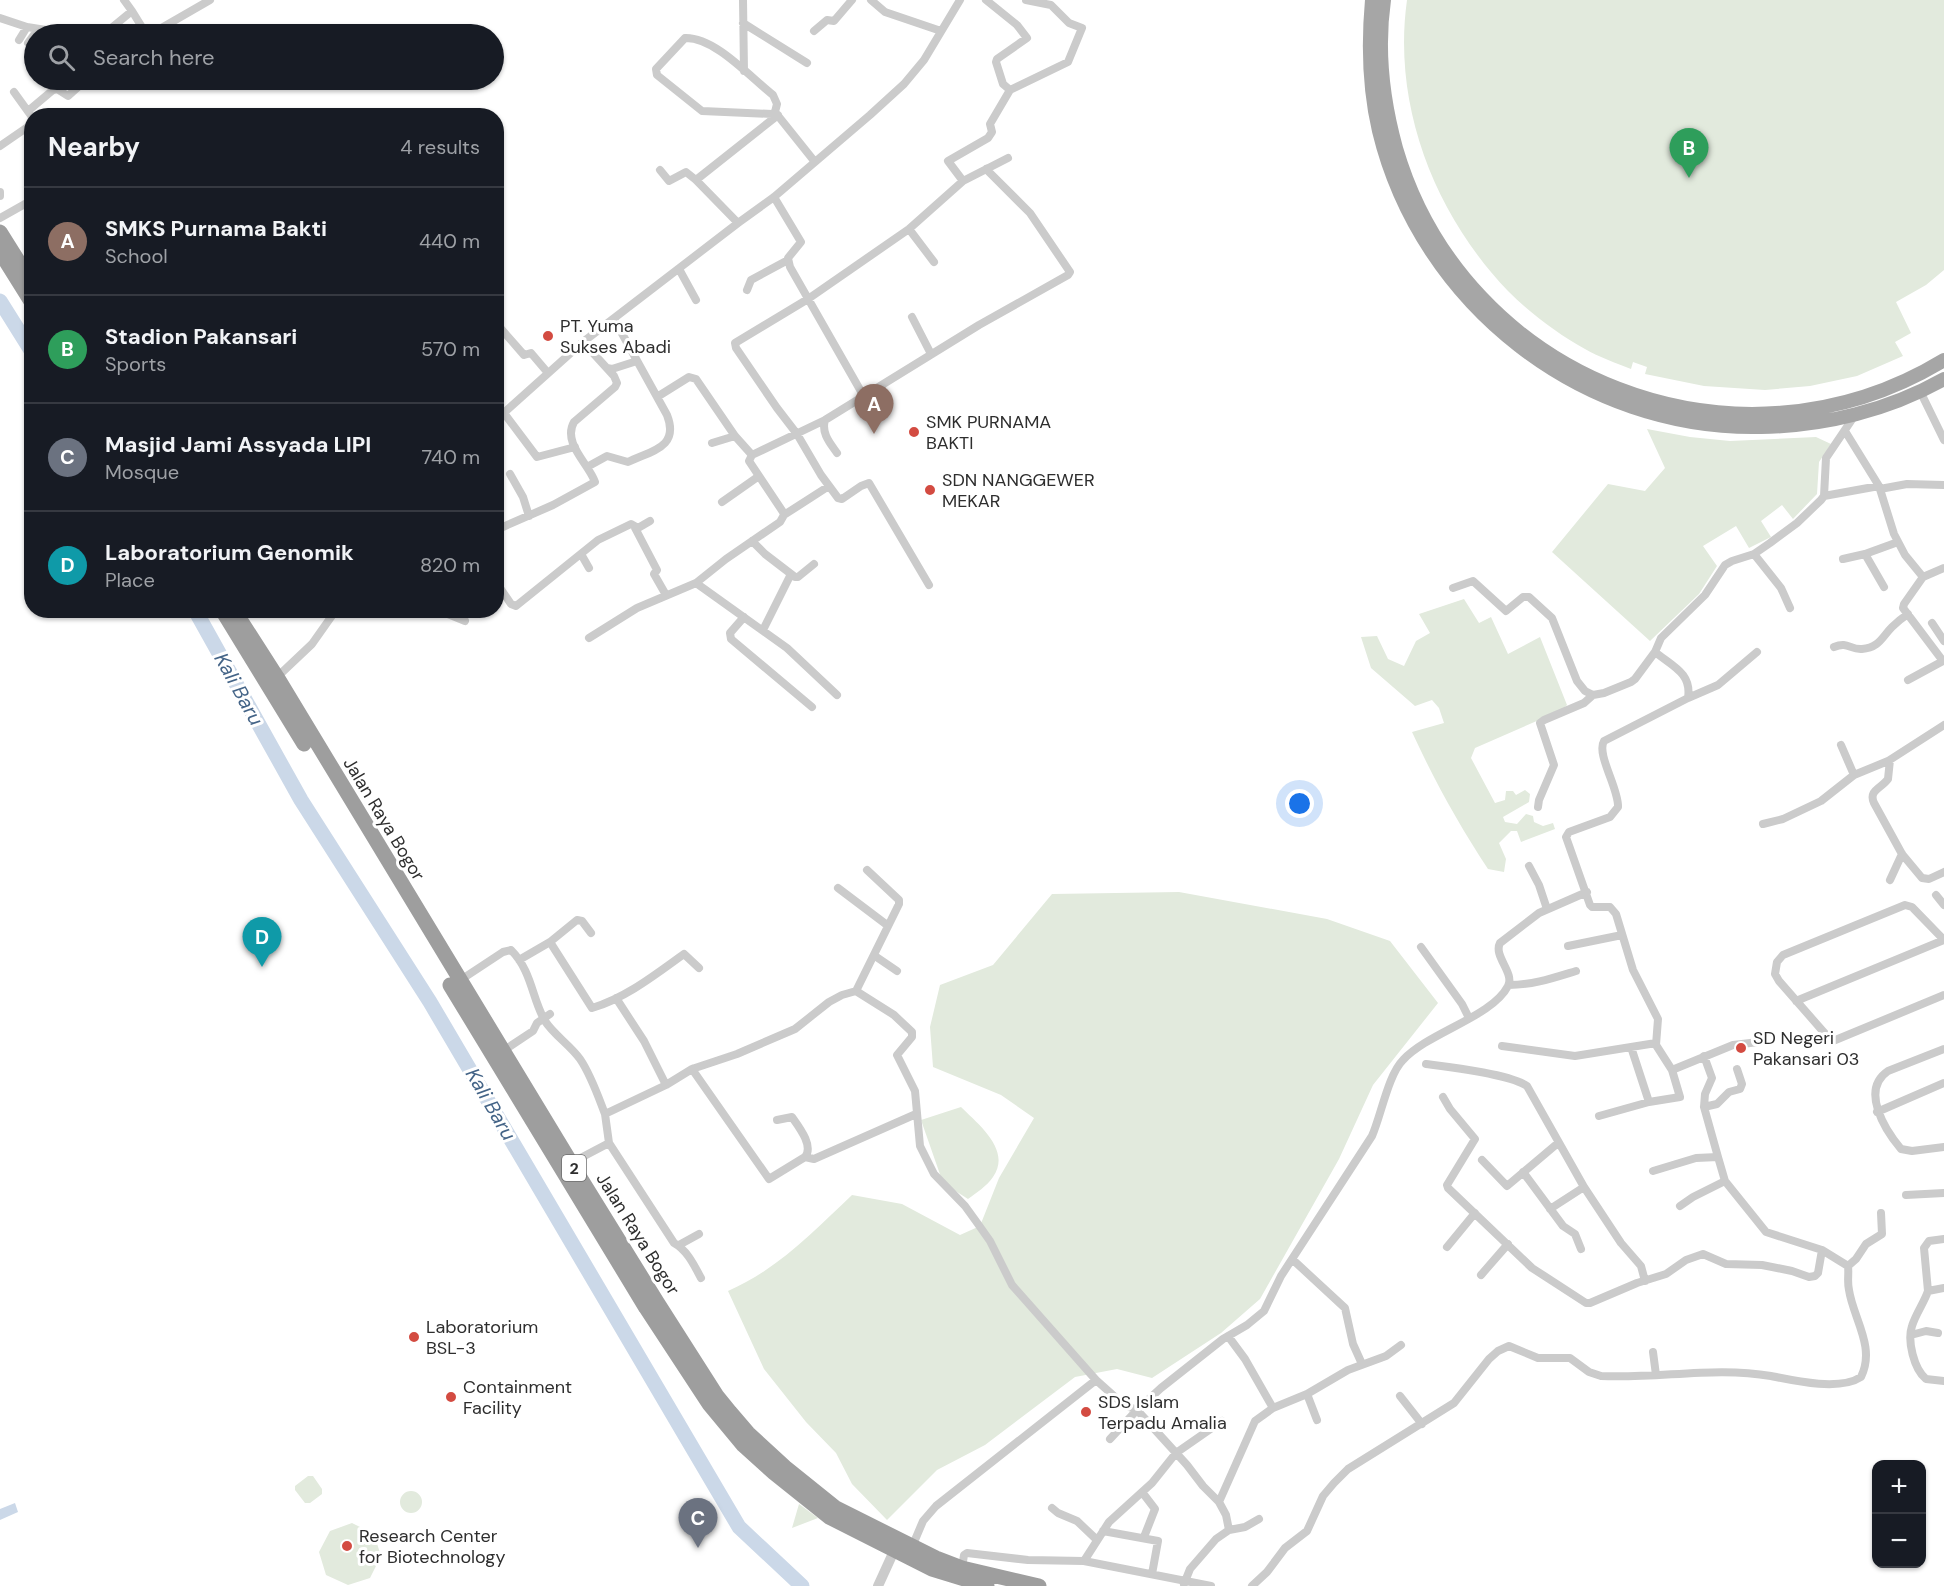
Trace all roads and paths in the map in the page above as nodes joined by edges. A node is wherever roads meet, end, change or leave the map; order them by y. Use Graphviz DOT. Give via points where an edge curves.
graph roads {
  1 [pos="124,0"];
  2 [pos="210,0"];
  3 [pos="743,0"];
  4 [pos="852,0"];
  5 [pos="871,0"];
  6 [pos="986,0"];
  7 [pos="1004,0"];
  8 [pos="1026,0"];
  9 [pos="1372,0"];
  10 [pos="1384,0"];
  11 [pos="956,2"];
  12 [pos="996,7"];
  13 [pos="132,11"];
  14 [pos="0,18"];
  15 [pos="743,23"];
  16 [pos="116,24"];
  17 [pos="140,24"];
  18 [pos="168,24"];
  19 [pos="24,26"];
  20 [pos="814,31"];
  21 [pos="941,31"];
  22 [pos="807,63"];
  23 [pos="744,71"];
  24 [pos="53,90"];
  25 [pos="57,90"];
  26 [pos="75,90"];
  27 [pos="1010,90"];
  28 [pos="14,92"];
  29 [pos="26,108"];
  30 [pos="36,108"];
  31 [pos="777,113"];
  32 [pos="24,130"];
  33 [pos="0,146"];
  34 [pos="1008,158"];
  35 [pos="815,162"];
  36 [pos="986,169"];
  37 [pos="660,170"];
  38 [pos="696,180"];
  39 [pos="963,181"];
  40 [pos="774,197"];
  41 [pos="24,204"];
  42 [pos="0,218"];
  43 [pos="738,223"];
  44 [pos="909,229"];
  45 [pos="0,232"];
  46 [pos="0,252"];
  47 [pos="788,260"];
  48 [pos="934,262"];
  49 [pos="24,268"];
  50 [pos="679,269"];
  51 [pos="24,290"];
  52 [pos="747,290"];
  53 [pos="808,299"];
  54 [pos="696,300"];
  55 [pos="912,317"];
  56 [pos="614,319"];
  57 [pos="504,332"];
  58 [pos="583,342"];
  59 [pos="931,354"];
  60 [pos="1944,360"];
  61 [pos="637,361"];
  62 [pos="607,368"];
  63 [pos="548,373"];
  64 [pos="1944,379"];
  65 [pos="1920,392"];
  66 [pos="657,396"];
  67 [pos="864,397"];
  68 [pos="504,413"];
  69 [pos="1855,415"];
  70 [pos="875,416"];
  71 [pos="1818,416"];
  72 [pos="825,420"];
  73 [pos="1845,431"];
  74 [pos="797,434"];
  75 [pos="735,436"];
  76 [pos="1944,440"];
  77 [pos="712,443"];
  78 [pos="575,447"];
  79 [pos="837,453"];
  80 [pos="752,455"];
  81 [pos="587,467"];
  82 [pos="510,474"];
  83 [pos="759,476"];
  84 [pos="1944,485"];
  85 [pos="829,486"];
  86 [pos="1879,488"];
  87 [pos="1824,496"];
  88 [pos="722,502"];
  89 [pos="784,515"];
  90 [pos="529,516"];
  91 [pos="650,521"];
  92 [pos="632,524"];
  93 [pos="504,527"];
  94 [pos="752,541"];
  95 [pos="1898,542"];
  96 [pos="581,554"];
  97 [pos="1754,554"];
  98 [pos="1865,554"];
  99 [pos="1843,559"];
  100 [pos="814,564"];
  101 [pos="589,568"];
  102 [pos="1944,568"];
  103 [pos="792,574"];
  104 [pos="1923,578"];
  105 [pos="696,583"];
  106 [pos="929,585"];
  107 [pos="1884,587"];
  108 [pos="1454,588"];
  109 [pos="504,595"];
  110 [pos="666,595"];
  111 [pos="1790,608"];
  112 [pos="1908,614"];
  113 [pos="744,617"];
  114 [pos="228,618"];
  115 [pos="238,618"];
  116 [pos="330,618"];
  117 [pos="458,618"];
  118 [pos="465,621"];
  119 [pos="1932,623"];
  120 [pos="763,630"];
  121 [pos="589,638"];
  122 [pos="1944,641"];
  123 [pos="1834,647"];
  124 [pos="1656,651"];
  125 [pos="1757,652"];
  126 [pos="1944,662"];
  127 [pos="1908,680"];
  128 [pos="273,681"];
  129 [pos="837,694"];
  130 [pos="1593,694"];
  131 [pos="1688,698"];
  132 [pos="812,707"];
  133 [pos="1944,725"];
  134 [pos="1841,745"];
  135 [pos="1890,760"];
  136 [pos="1854,775"];
  137 [pos="1538,807"];
  138 [pos="1763,825"];
  139 [pos="1902,855"];
  140 [pos="1529,866"];
  141 [pos="867,870"];
  142 [pos="1944,872"];
  143 [pos="1890,880"];
  144 [pos="838,888"];
  145 [pos="1587,892"];
  146 [pos="1936,895"];
  147 [pos="1944,905"];
  148 [pos="1547,909"];
  149 [pos="887,925"];
  150 [pos="591,933"];
  151 [pos="1622,935"];
  152 [pos="1944,940"];
  153 [pos="550,942"];
  154 [pos="1568,946"];
  155 [pos="1421,947"];
  156 [pos="874,956"];
  157 [pos="519,960"];
  158 [pos="699,968"];
  159 [pos="897,971"];
  160 [pos="1576,971"];
  161 [pos="459,981"];
  162 [pos="1509,984"];
  163 [pos="855,991"];
  164 [pos="1944,995"];
  165 [pos="616,998"];
  166 [pos="1796,1001"];
  167 [pos="547,1016"];
  168 [pos="1469,1018"];
  169 [pos="1759,1042"];
  170 [pos="1656,1043"];
  171 [pos="1502,1046"];
  172 [pos="1631,1047"];
  173 [pos="1944,1049"];
  174 [pos="503,1051"];
  175 [pos="1704,1056"];
  176 [pos="1426,1064"];
  177 [pos="692,1069"];
  178 [pos="1737,1069"];
  179 [pos="1672,1070"];
  180 [pos="1944,1083"];
  181 [pos="666,1085"];
  182 [pos="1443,1097"];
  183 [pos="1649,1102"];
  184 [pos="1704,1107"];
  185 [pos="1877,1112"];
  186 [pos="605,1114"];
  187 [pos="916,1114"];
  188 [pos="1599,1116"];
  189 [pos="777,1120"];
  190 [pos="609,1143"];
  191 [pos="1558,1143"];
  192 [pos="1944,1147"];
  193 [pos="1718,1156"];
  194 [pos="805,1157"];
  195 [pos="1482,1160"];
  196 [pos="1653,1171"];
  197 [pos="1523,1172"];
  198 [pos="573,1174"];
  199 [pos="1725,1181"];
  200 [pos="1584,1187"];
  201 [pos="1944,1193"];
  202 [pos="1906,1195"];
  203 [pos="1680,1206"];
  204 [pos="1550,1209"];
  205 [pos="1475,1213"];
  206 [pos="1881,1213"];
  207 [pos="699,1234"];
  208 [pos="1944,1239"];
  209 [pos="1508,1244"];
  210 [pos="679,1245"];
  211 [pos="1447,1247"];
  212 [pos="1581,1249"];
  213 [pos="1822,1250"];
  214 [pos="1292,1259"];
  215 [pos="1848,1266"];
  216 [pos="1481,1275"];
  217 [pos="701,1278"];
  218 [pos="1645,1281"];
  219 [pos="1944,1288"];
  220 [pos="1928,1291"];
  221 [pos="1938,1333"];
  222 [pos="1911,1335"];
  223 [pos="1228,1336"];
  224 [pos="1401,1346"];
  225 [pos="1653,1353"];
  226 [pos="1362,1364"];
  227 [pos="1656,1375"];
  228 [pos="1096,1380"];
  229 [pos="1944,1381"];
  230 [pos="1307,1394"];
  231 [pos="1400,1396"];
  232 [pos="1273,1408"];
  233 [pos="1137,1410"];
  234 [pos="1317,1420"];
  235 [pos="1222,1421"];
  236 [pos="1422,1424"];
  237 [pos="1110,1439"];
  238 [pos="1176,1453"];
  239 [pos="1142,1492"];
  240 [pos="1219,1502"];
  241 [pos="1052,1508"];
  242 [pos="1259,1519"];
  243 [pos="1229,1530"];
  244 [pos="1103,1531"];
  245 [pos="1144,1537"];
  246 [pos="1096,1539"];
  247 [pos="912,1547"];
  248 [pos="894,1551"];
  249 [pos="1084,1561"];
  250 [pos="962,1568"];
  251 [pos="1152,1574"];
  252 [pos="1185,1583"];
  253 [pos="878,1586"];
  254 [pos="987,1586"];
  255 [pos="1039,1586"];
  256 [pos="1211,1586"];
  257 [pos="1252,1586"];
  1 -- 13 [label="street"];
  2 -- 18 [label="street"];
  3 -- 15 [label="street"];
  4 -- 20 [label="street" via="834,21 827,20"];
  5 -- 21 [label="street" via="885,12"];
  6 -- 12 [label="street"];
  7 -- 12 [label="street"];
  8 -- 27 [label="street" via="1051,5 1069,23 1082,28 1068,62"];
  9 -- 71 [label="main road" via="1373,96 1391,170 1424,241 1471,303 1499,331 1563,377 1634,408 1670,418 1744,428 1781,427"];
  10 -- 71 [label="main road" via="1384,88 1402,168 1438,243 1491,308 1557,360 1632,395 1730,414"];
  11 -- 21 [label="street"];
  12 -- 27 [label="street" via="1027,39 997,59 1003,84"];
  13 -- 16 [label="street"];
  13 -- 17 [label="street"];
  14 -- 19 [label="street"];
  15 -- 22 [label="street"];
  15 -- 23 [label="street"];
  21 -- 35 [label="street" via="904,84"];
  23 -- 31 [label="street" via="773,95"];
  23 -- 31 [label="street" via="722,52 694,38 681,40 656,70 657,75 702,111"];
  24 -- 30 [label="street"];
  25 -- 26 [label="street" via="68,96"];
  27 -- 39 [label="street" via="990,123 992,132 988,138 948,161"];
  28 -- 29 [label="street"];
  31 -- 35 [label="street"];
  31 -- 38 [label="street"];
  32 -- 33 [label="street"];
  34 -- 36 [label="street"];
  35 -- 40 [label="street"];
  36 -- 39 [label="street"];
  36 -- 59 [label="street" via="1030,213 1070,272"];
  37 -- 38 [label="street" via="669,181 685,171"];
  38 -- 43 [label="street"];
  39 -- 44 [label="street"];
  40 -- 43 [label="street"];
  40 -- 47 [label="street" via="801,242"];
  41 -- 42 [label="street"];
  43 -- 50 [label="street"];
  44 -- 48 [label="street"];
  44 -- 53 [label="street"];
  45 -- 49 [label="highway"];
  46 -- 51 [label="highway"];
  47 -- 52 [label="street" via="751,280"];
  47 -- 53 [label="street"];
  50 -- 54 [label="street"];
  50 -- 56 [label="street"];
  53 -- 67 [label="street"];
  53 -- 74 [label="street" via="735,344"];
  55 -- 59 [label="street"];
  56 -- 58 [label="street"];
  56 -- 61 [label="street"];
  57 -- 63 [label="street" via="524,355 531,353"];
  58 -- 62 [label="street"];
  58 -- 63 [label="street"];
  59 -- 67 [label="street"];
  60 -- 71 [label="main road" via="1887,389"];
  61 -- 62 [label="street"];
  61 -- 66 [label="street"];
  62 -- 78 [label="street" via="617,385 574,422 571,433"];
  63 -- 68 [label="street"];
  64 -- 65 [label="main road"];
  65 -- 69 [label="main road"];
  65 -- 76 [label="street"];
  66 -- 75 [label="street" via="693,377"];
  66 -- 81 [label="street" via="671,425 666,443 628,462 608,456"];
  67 -- 70 [label="street"];
  67 -- 72 [label="street"];
  68 -- 78 [label="street" via="537,457"];
  69 -- 71 [label="main road"];
  69 -- 73 [label="street"];
  72 -- 74 [label="street"];
  72 -- 79 [label="street" via="825,435"];
  73 -- 86 [label="street"];
  73 -- 87 [label="street" via="1826,458"];
  74 -- 80 [label="street"];
  74 -- 85 [label="street"];
  75 -- 77 [label="street"];
  75 -- 80 [label="street"];
  78 -- 81 [label="street"];
  80 -- 83 [label="street" via="749,461"];
  81 -- 90 [label="street" via="595,482"];
  82 -- 90 [label="street" via="524,497"];
  83 -- 88 [label="street"];
  83 -- 89 [label="street"];
  84 -- 86 [label="street"];
  85 -- 89 [label="street"];
  85 -- 106 [label="street" via="842,499 869,483"];
  86 -- 87 [label="street"];
  86 -- 95 [label="street"];
  87 -- 97 [label="street" via="1797,523"];
  89 -- 94 [label="street"];
  90 -- 93 [label="street"];
  91 -- 92 [label="street" via="639,527"];
  92 -- 96 [label="street" via="598,540"];
  92 -- 110 [label="street" via="658,570 654,574"];
  94 -- 103 [label="street"];
  94 -- 105 [label="street"];
  95 -- 98 [label="street"];
  95 -- 104 [label="street"];
  96 -- 101 [label="street"];
  96 -- 109 [label="street" via="516,606"];
  97 -- 111 [label="street"];
  97 -- 124 [label="street" via="1725,565 1705,595 1661,638"];
  98 -- 99 [label="street"];
  98 -- 107 [label="street"];
  100 -- 103 [label="street" via="798,577"];
  102 -- 104 [label="street"];
  103 -- 120 [label="street"];
  104 -- 112 [label="street" via="1904,604"];
  105 -- 110 [label="street"];
  105 -- 113 [label="street"];
  108 -- 130 [label="street" via="1473,581 1506,611 1523,597 1529,597 1552,618 1577,681"];
  110 -- 121 [label="street"];
  112 -- 123 [label="street" via="1872,648 1857,649 1848,644"];
  112 -- 126 [label="street"];
  113 -- 120 [label="street"];
  113 -- 132 [label="street" via="730,633 730,639"];
  114 -- 128 [label="highway, Jalan Raya Bogor / 2"];
  115 -- 128 [label="highway, Jalan Raya Bogor / 2"];
  116 -- 128 [label="street" via="312,644"];
  117 -- 118 [label="street"];
  119 -- 122 [label="street"];
  120 -- 129 [label="street"];
  124 -- 130 [label="street" via="1632,682"];
  124 -- 131 [label="street" via="1686,678"];
  125 -- 131 [label="street" via="1721,683"];
  126 -- 127 [label="street"];
  128 -- 161 [label="highway, Jalan Raya Bogor / 2"];
  128 -- 198 [label="highway, Jalan Raya Bogor / 2"];
  130 -- 137 [label="street" via="1584,703 1540,723 1554,765"];
  131 -- 145 [label="street" via="1602,744 1618,807 1610,817 1569,832 1566,837"];
  133 -- 135 [label="street"];
  134 -- 136 [label="street"];
  135 -- 136 [label="street"];
  135 -- 139 [label="street" via="1888,778 1872,798"];
  136 -- 138 [label="street" via="1821,801"];
  139 -- 142 [label="street" via="1922,878"];
  139 -- 143 [label="street"];
  140 -- 148 [label="street"];
  141 -- 149 [label="street" via="900,902"];
  144 -- 149 [label="street"];
  145 -- 148 [label="street"];
  145 -- 151 [label="street" via="1591,906 1613,909"];
  146 -- 147 [label="street"];
  148 -- 162 [label="street" via="1499,945"];
  149 -- 156 [label="street"];
  150 -- 153 [label="street" via="577,920"];
  151 -- 154 [label="street"];
  151 -- 170 [label="street" via="1634,970 1659,1019"];
  152 -- 166 [label="street"];
  152 -- 166 [label="street" via="1908,904 1786,953 1777,962 1775,974"];
  153 -- 157 [label="street"];
  153 -- 165 [label="street" via="591,1007"];
  155 -- 168 [label="street"];
  156 -- 159 [label="street"];
  156 -- 163 [label="street"];
  157 -- 161 [label="street" via="511,950 503,952"];
  157 -- 167 [label="street"];
  158 -- 165 [label="street" via="684,954"];
  160 -- 162 [label="street" via="1525,985"];
  161 -- 174 [label="highway, Jalan Raya Bogor / 2"];
  162 -- 168 [label="street" via="1489,1008"];
  163 -- 177 [label="street" via="829,1002 795,1029"];
  163 -- 187 [label="street" via="894,1015 912,1032 897,1055 915,1091"];
  164 -- 166 [label="street" via="1833,1041"];
  165 -- 181 [label="street"];
  167 -- 174 [label="street" via="533,1031"];
  167 -- 186 [label="street" via="580,1059"];
  168 -- 214 [label="street" via="1401,1061 1372,1136"];
  169 -- 175 [label="street" via="1733,1045"];
  170 -- 172 [label="street"];
  170 -- 179 [label="street"];
  171 -- 172 [label="street" via="1575,1056"];
  172 -- 183 [label="street"];
  173 -- 185 [label="street" via="1883,1074 1876,1091"];
  174 -- 198 [label="highway, Jalan Raya Bogor / 2"];
  175 -- 179 [label="street"];
  175 -- 184 [label="street" via="1712,1078"];
  176 -- 191 [label="street" via="1524,1084 1534,1095"];
  177 -- 181 [label="street"];
  177 -- 194 [label="street" via="769,1179"];
  178 -- 184 [label="street" via="1740,1089 1729,1092 1717,1104"];
  179 -- 183 [label="street" via="1680,1097"];
  180 -- 185 [label="street"];
  181 -- 186 [label="street"];
  182 -- 205 [label="street" via="1475,1136 1447,1186"];
  183 -- 188 [label="street"];
  184 -- 193 [label="street"];
  185 -- 192 [label="street" via="1904,1150"];
  186 -- 190 [label="street"];
  187 -- 194 [label="street" via="814,1159"];
  187 -- 228 [label="street" via="920,1146 934,1174 990,1241 1012,1285"];
  189 -- 194 [label="street" via="792,1117 809,1146"];
  190 -- 198 [label="street"];
  190 -- 210 [label="street"];
  191 -- 197 [label="street"];
  191 -- 200 [label="street"];
  193 -- 196 [label="street"];
  193 -- 199 [label="street"];
  195 -- 197 [label="street" via="1507,1186"];
  197 -- 204 [label="street"];
  198 -- 247 [label="highway, Jalan Raya Bogor / 2" via="717,1396 748,1433 836,1508"];
  198 -- 248 [label="highway, Jalan Raya Bogor / 2" via="646,1308 743,1445 830,1517"];
  199 -- 203 [label="street"];
  199 -- 213 [label="street" via="1766,1232"];
  200 -- 204 [label="street"];
  200 -- 218 [label="street" via="1641,1266"];
  201 -- 202 [label="street"];
  204 -- 212 [label="street" via="1575,1234"];
  205 -- 209 [label="street"];
  205 -- 211 [label="street"];
  206 -- 215 [label="street" via="1882,1234 1866,1244"];
  207 -- 210 [label="street"];
  208 -- 220 [label="street" via="1929,1241 1924,1248"];
  209 -- 216 [label="street"];
  209 -- 218 [label="street" via="1532,1268 1586,1303"];
  210 -- 217 [label="street"];
  213 -- 215 [label="street"];
  213 -- 218 [label="street" via="1815,1276 1762,1265 1726,1264 1703,1254"];
  214 -- 223 [label="street" via="1264,1311"];
  214 -- 226 [label="street" via="1345,1308"];
  215 -- 227 [label="street" via="1849,1289 1866,1352 1863,1372 1857,1380 1818,1384 1726,1372"];
  219 -- 220 [label="street"];
  220 -- 222 [label="street"];
  221 -- 222 [label="street"];
  222 -- 229 [label="street" via="1920,1373 1926,1379"];
  223 -- 232 [label="street"];
  223 -- 233 [label="street"];
  224 -- 226 [label="street"];
  225 -- 227 [label="street"];
  226 -- 230 [label="street"];
  227 -- 236 [label="street" via="1601,1376 1572,1359 1538,1359 1504,1347 1489,1359 1454,1403"];
  228 -- 233 [label="street" via="1124,1405"];
  228 -- 247 [label="street" via="936,1506 923,1521"];
  230 -- 232 [label="street"];
  230 -- 234 [label="street"];
  231 -- 236 [label="street"];
  232 -- 240 [label="street" via="1255,1421"];
  233 -- 237 [label="street"];
  233 -- 238 [label="street"];
  235 -- 238 [label="street"];
  236 -- 257 [label="street" via="1348,1469 1323,1497 1307,1531"];
  238 -- 239 [label="street"];
  238 -- 240 [label="street"];
  239 -- 244 [label="street"];
  239 -- 245 [label="street" via="1155,1509"];
  240 -- 243 [label="street"];
  241 -- 246 [label="street" via="1077,1521"];
  242 -- 243 [label="street"];
  243 -- 252 [label="street" via="1201,1555"];
  244 -- 245 [label="street"];
  244 -- 246 [label="street"];
  245 -- 251 [label="street" via="1159,1542"];
  246 -- 249 [label="street"];
  247 -- 250 [label="highway, Jalan Raya Bogor / 2"];
  248 -- 253 [label="street"];
  248 -- 254 [label="highway, Jalan Raya Bogor / 2" via="932,1569"];
  249 -- 250 [label="street" via="967,1553"];
  249 -- 251 [label="street"];
  250 -- 255 [label="highway, Jalan Raya Bogor / 2"];
  251 -- 252 [label="street"];
  252 -- 256 [label="street"];
}
